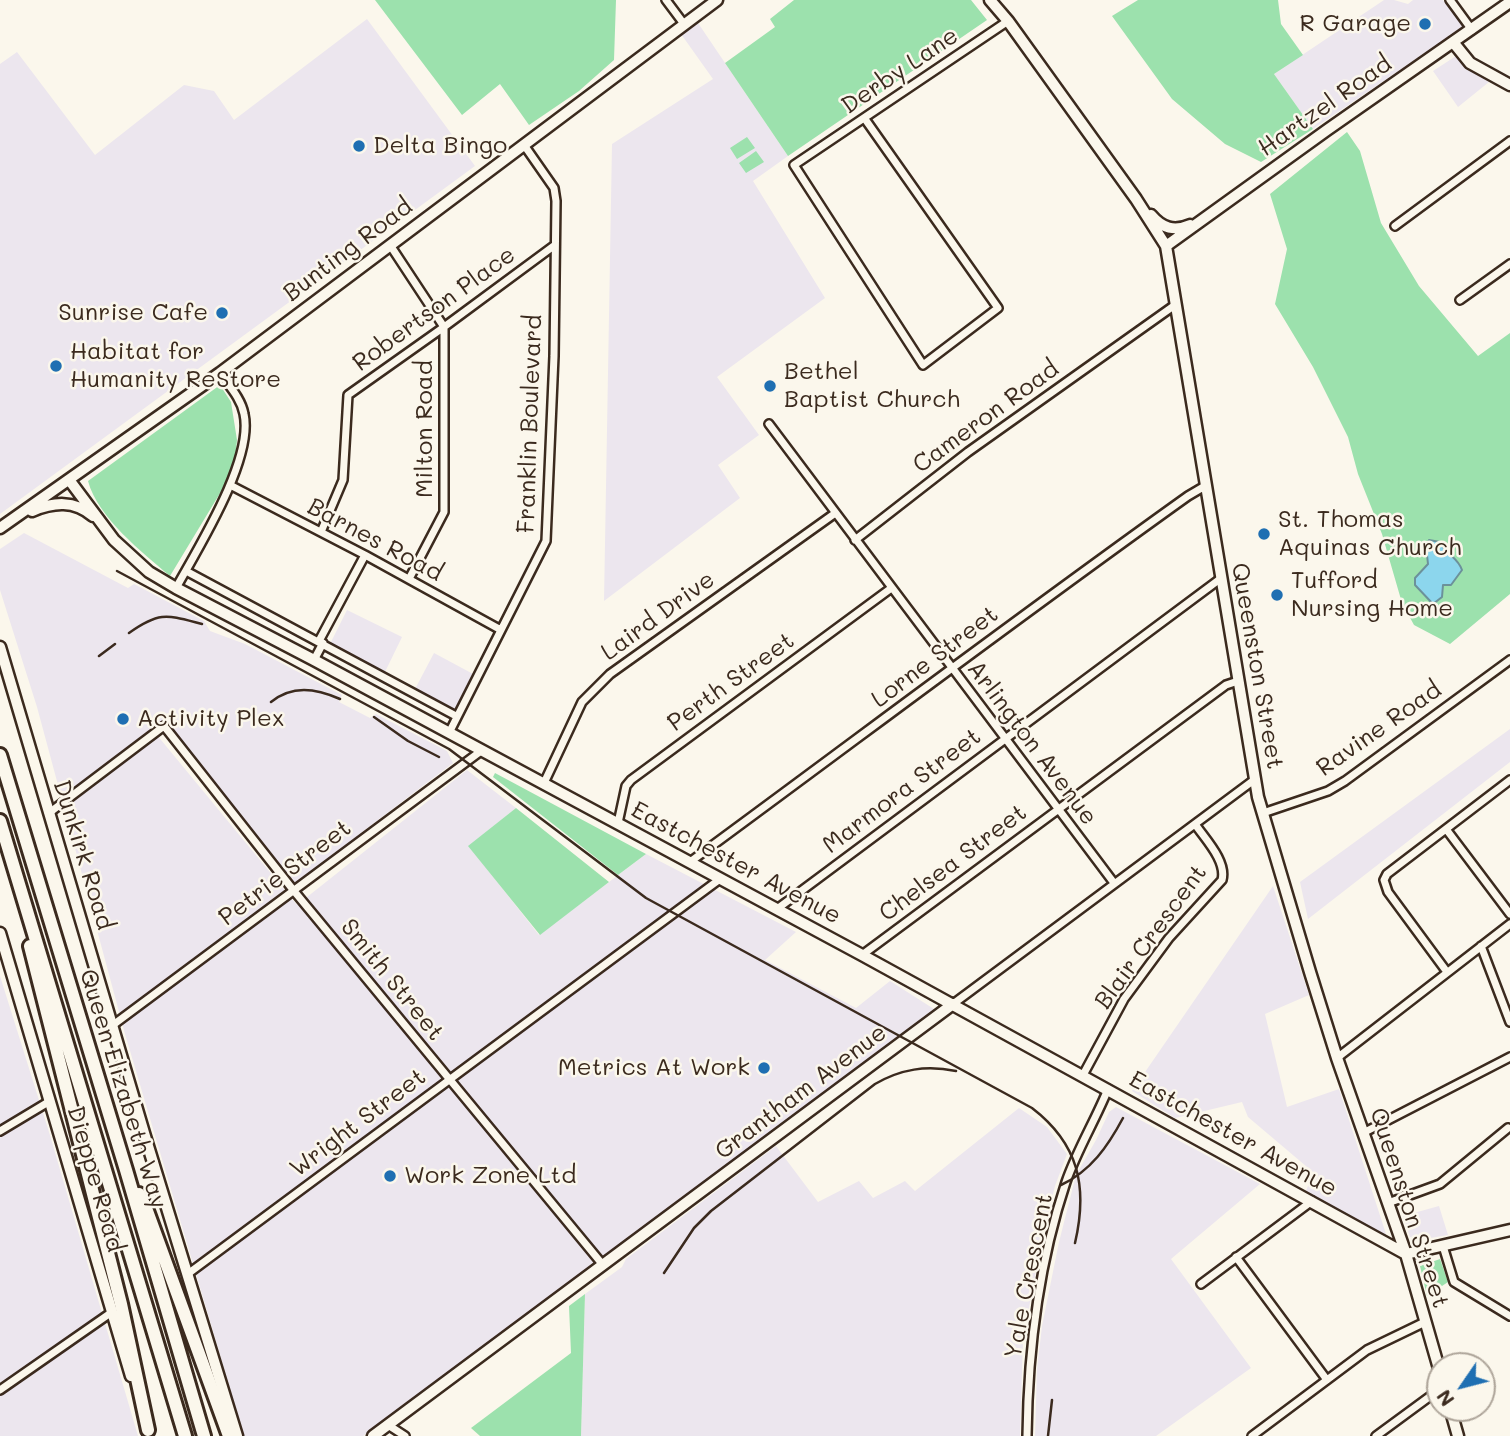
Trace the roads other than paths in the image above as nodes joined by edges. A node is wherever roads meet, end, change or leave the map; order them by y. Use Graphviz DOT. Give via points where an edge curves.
graph roads {
  1 [pos="666,0"];
  2 [pos="717,0"];
  3 [pos="990,0"];
  4 [pos="1450,0"];
  5 [pos="1510,2"];
  6 [pos="1008,21"];
  7 [pos="684,24"];
  8 [pos="1472,30"];
  9 [pos="1453,42"];
  10 [pos="1510,85"];
  11 [pos="865,119"];
  12 [pos="1510,141"];
  13 [pos="524,145"];
  14 [pos="1136,199"];
  15 [pos="1207,217"];
  16 [pos="1395,226"];
  17 [pos="390,245"];
  18 [pos="555,245"];
  19 [pos="1166,246"];
  20 [pos="1510,264"];
  21 [pos="1460,300"];
  22 [pos="1175,304"];
  23 [pos="444,327"];
  24 [pos="220,373"];
  25 [pos="769,424"];
  26 [pos="70,481"];
  27 [pos="230,485"];
  28 [pos="1205,486"];
  29 [pos="834,514"];
  30 [pos="16,518"];
  31 [pos="99,521"];
  32 [pos="0,528"];
  33 [pos="321,532"];
  34 [pos="855,540"];
  35 [pos="365,555"];
  36 [pos="186,570"];
  37 [pos="409,579"];
  38 [pos="1220,579"];
  39 [pos="176,588"];
  40 [pos="890,589"];
  41 [pos="501,630"];
  42 [pos="321,642"];
  43 [pos="0,647"];
  44 [pos="314,660"];
  45 [pos="1510,660"];
  46 [pos="952,670"];
  47 [pos="1238,681"];
  48 [pos="456,716"];
  49 [pos="449,733"];
  50 [pos="1005,738"];
  51 [pos="481,751"];
  52 [pos="0,755"];
  53 [pos="1254,780"];
  54 [pos="1510,780"];
  55 [pos="544,783"];
  56 [pos="1058,808"];
  57 [pos="49,813"];
  58 [pos="1262,813"];
  59 [pos="0,821"];
  60 [pos="618,823"];
  61 [pos="1195,824"];
  62 [pos="1446,829"];
  63 [pos="690,862"];
  64 [pos="720,879"];
  65 [pos="17,880"];
  66 [pos="1114,883"];
  67 [pos="294,891"];
  68 [pos="776,909"];
  69 [pos="1510,914"];
  70 [pos="1510,923"];
  71 [pos="0,933"];
  72 [pos="1481,946"];
  73 [pos="862,955"];
  74 [pos="1447,972"];
  75 [pos="953,1004"];
  76 [pos="1510,1022"];
  77 [pos="113,1026"];
  78 [pos="1510,1057"];
  79 [pos="1337,1058"];
  80 [pos="1083,1075"];
  81 [pos="449,1079"];
  82 [pos="1108,1089"];
  83 [pos="50,1101"];
  84 [pos="1508,1128"];
  85 [pos="0,1131"];
  86 [pos="1363,1133"];
  87 [pos="127,1170"];
  88 [pos="1312,1201"];
  89 [pos="1388,1203"];
  90 [pos="1510,1230"];
  91 [pos="1443,1247"];
  92 [pos="1406,1254"];
  93 [pos="1236,1257"];
  94 [pos="603,1265"];
  95 [pos="188,1273"];
  96 [pos="1201,1284"];
  97 [pos="112,1312"];
  98 [pos="1510,1316"];
  99 [pos="1425,1322"];
  100 [pos="1434,1352"];
  101 [pos="1327,1380"];
  102 [pos="0,1390"];
  103 [pos="1426,1399"];
  104 [pos="388,1425"];
  105 [pos="149,1433"];
  106 [pos="236,1435"];
  107 [pos="185,1436"];
  108 [pos="204,1436"];
  109 [pos="373,1436"];
  110 [pos="405,1436"];
  111 [pos="1027,1436"];
  112 [pos="1252,1436"];
  113 [pos="1376,1436"];
  1 -- 7 [label="street"];
  2 -- 7 [label="street, Bunting Road"];
  3 -- 6 [label="street, Queenston Street"];
  4 -- 8 [label="street"];
  5 -- 8 [label="street, Hartzel Road"];
  6 -- 11 [label="street, Derby Lane"];
  6 -- 14 [label="street, Queenston Street"];
  7 -- 13 [label="street, Bunting Road"];
  8 -- 9 [label="street, Hartzel Road"];
  9 -- 10 [label="street" via="1470,63"];
  9 -- 15 [label="street, Hartzel Road"];
  11 -- 11 [label="street, Derby Lane" via="998,308 923,365 794,165"];
  12 -- 16 [label="street"];
  13 -- 17 [label="street, Bunting Road"];
  13 -- 18 [label="street, Franklin Boulevard" via="554,188"];
  14 -- 15 [label="street" via="1170,229"];
  14 -- 19 [label="street, Queenston Street"];
  15 -- 19 [label="street, Hartzel Road"];
  17 -- 23 [label="street, Milton Road"];
  17 -- 24 [label="street, Bunting Road"];
  18 -- 23 [label="street, Robertson Place"];
  18 -- 41 [label="street, Franklin Boulevard" via="546,541"];
  19 -- 22 [label="street, Queenston Street"];
  20 -- 21 [label="street"];
  22 -- 28 [label="street, Queenston Street"];
  22 -- 34 [label="street, Cameron Road" via="968,452"];
  23 -- 33 [label="street, Robertson Place" via="348,394 343,480"];
  23 -- 37 [label="street, Milton Road" via="444,512"];
  24 -- 26 [label="street, Bunting Road"];
  24 -- 27 [label="street" via="240,400 245,416 245,437"];
  25 -- 29 [label="street, Arlington Avenue"];
  26 -- 30 [label="street, Bunting Road"];
  26 -- 31 [label="street, Eastchester Avenue"];
  27 -- 33 [label="street, Barnes Road"];
  27 -- 36 [label="street"];
  28 -- 38 [label="street, Queenston Street"];
  28 -- 46 [label="street, Lorne Street" via="1057,589"];
  29 -- 34 [label="street, Arlington Avenue"];
  29 -- 55 [label="street, Laird Drive" via="610,674 582,702"];
  30 -- 31 [label="street" via="50,504 66,503"];
  30 -- 32 [label="street, Bunting Road"];
  31 -- 39 [label="street, Eastchester Avenue" via="131,558"];
  33 -- 35 [label="street, Barnes Road"];
  34 -- 40 [label="street, Arlington Avenue"];
  35 -- 37 [label="street, Barnes Road"];
  35 -- 42 [label="street"];
  36 -- 39 [label="street"];
  36 -- 42 [label="street"];
  37 -- 41 [label="street, Barnes Road"];
  38 -- 47 [label="street, Queenston Street"];
  38 -- 50 [label="street, Marmora Street"];
  39 -- 44 [label="street, Eastchester Avenue"];
  40 -- 46 [label="street, Arlington Avenue"];
  40 -- 60 [label="street, Perth Street" via="631,780 625,786"];
  41 -- 48 [label="street, Franklin Boulevard"];
  42 -- 44 [label="street"];
  42 -- 48 [label="street"];
  43 -- 57 [label="street, Dunkirk Road"];
  44 -- 49 [label="street, Eastchester Avenue"];
  45 -- 58 [label="street, Ravine Road" via="1345,781"];
  46 -- 50 [label="street, Arlington Avenue"];
  46 -- 63 [label="street, Lorne Street"];
  47 -- 53 [label="street, Queenston Street"];
  47 -- 56 [label="street, Chelsea Street" via="1226,685"];
  48 -- 49 [label="street, Franklin Boulevard"];
  49 -- 51 [label="street, Eastchester Avenue"];
  50 -- 56 [label="street, Arlington Avenue"];
  50 -- 68 [label="street, Marmora Street"];
  51 -- 55 [label="street, Eastchester Avenue"];
  51 -- 67 [label="street, Petrie Street"];
  52 -- 87 [label="highway, Queen Elizabeth Way"];
  53 -- 58 [label="street, Queenston Street"];
  53 -- 61 [label="street, Grantham Avenue"];
  54 -- 62 [label="street"];
  55 -- 60 [label="street, Eastchester Avenue"];
  56 -- 66 [label="street, Arlington Avenue"];
  56 -- 73 [label="street, Chelsea Street"];
  57 -- 67 [label="street, Smith Street" via="164,726"];
  57 -- 77 [label="street, Dunkirk Road"];
  58 -- 79 [label="street, Queenston Street"];
  59 -- 65 [label="highway, Queen Elizabeth Way"];
  60 -- 63 [label="street, Eastchester Avenue"];
  61 -- 66 [label="street, Grantham Avenue"];
  61 -- 80 [label="street, Blair Crescent" via="1221,863 1222,880 1168,938 1124,999"];
  62 -- 69 [label="street"];
  62 -- 74 [label="street" via="1387,874 1383,883"];
  63 -- 64 [label="street, Eastchester Avenue"];
  64 -- 68 [label="street, Eastchester Avenue"];
  64 -- 81 [label="street, Wright Street"];
  65 -- 105 [label="highway" via="35,972 121,1304"];
  65 -- 107 [label="highway, Queen Elizabeth Way"];
  66 -- 75 [label="street, Grantham Avenue"];
  67 -- 77 [label="street, Petrie Street"];
  67 -- 81 [label="street, Smith Street"];
  68 -- 73 [label="street, Eastchester Avenue"];
  70 -- 72 [label="street"];
  71 -- 83 [label="street, Dieppe Road"];
  72 -- 74 [label="street"];
  72 -- 76 [label="street"];
  73 -- 75 [label="street, Eastchester Avenue"];
  74 -- 79 [label="street"];
  75 -- 80 [label="street, Eastchester Avenue"];
  75 -- 94 [label="street, Grantham Avenue"];
  77 -- 95 [label="street, Dunkirk Road"];
  78 -- 86 [label="street"];
  79 -- 86 [label="street, Queenston Street"];
  80 -- 82 [label="street, Eastchester Avenue"];
  81 -- 94 [label="street, Smith Street"];
  81 -- 95 [label="street, Wright Street"];
  82 -- 88 [label="street, Eastchester Avenue"];
  82 -- 111 [label="street, Yale Crescent" via="1071,1170 1049,1245 1032,1333"];
  83 -- 85 [label="street"];
  83 -- 97 [label="street, Dieppe Road"];
  84 -- 89 [label="street" via="1440,1184"];
  86 -- 89 [label="street, Queenston Street"];
  87 -- 106 [label="highway"];
  87 -- 108 [label="highway, Queen Elizabeth Way"];
  88 -- 92 [label="street, Eastchester Avenue"];
  88 -- 93 [label="street"];
  89 -- 92 [label="street, Queenston Street"];
  90 -- 91 [label="street"];
  91 -- 92 [label="street"];
  91 -- 98 [label="street" via="1454,1282"];
  92 -- 99 [label="street, Queenston Street"];
  93 -- 96 [label="street"];
  93 -- 101 [label="street"];
  94 -- 104 [label="street, Grantham Avenue"];
  95 -- 106 [label="street, Dunkirk Road"];
  97 -- 102 [label="street"];
  97 -- 105 [label="street, Dieppe Road"];
  99 -- 100 [label="street, Queenston Street"];
  99 -- 101 [label="street" via="1367,1350"];
  101 -- 112 [label="street"];
  103 -- 113 [label="street"];
  104 -- 109 [label="street, Grantham Avenue"];
  104 -- 110 [label="street"];
}
